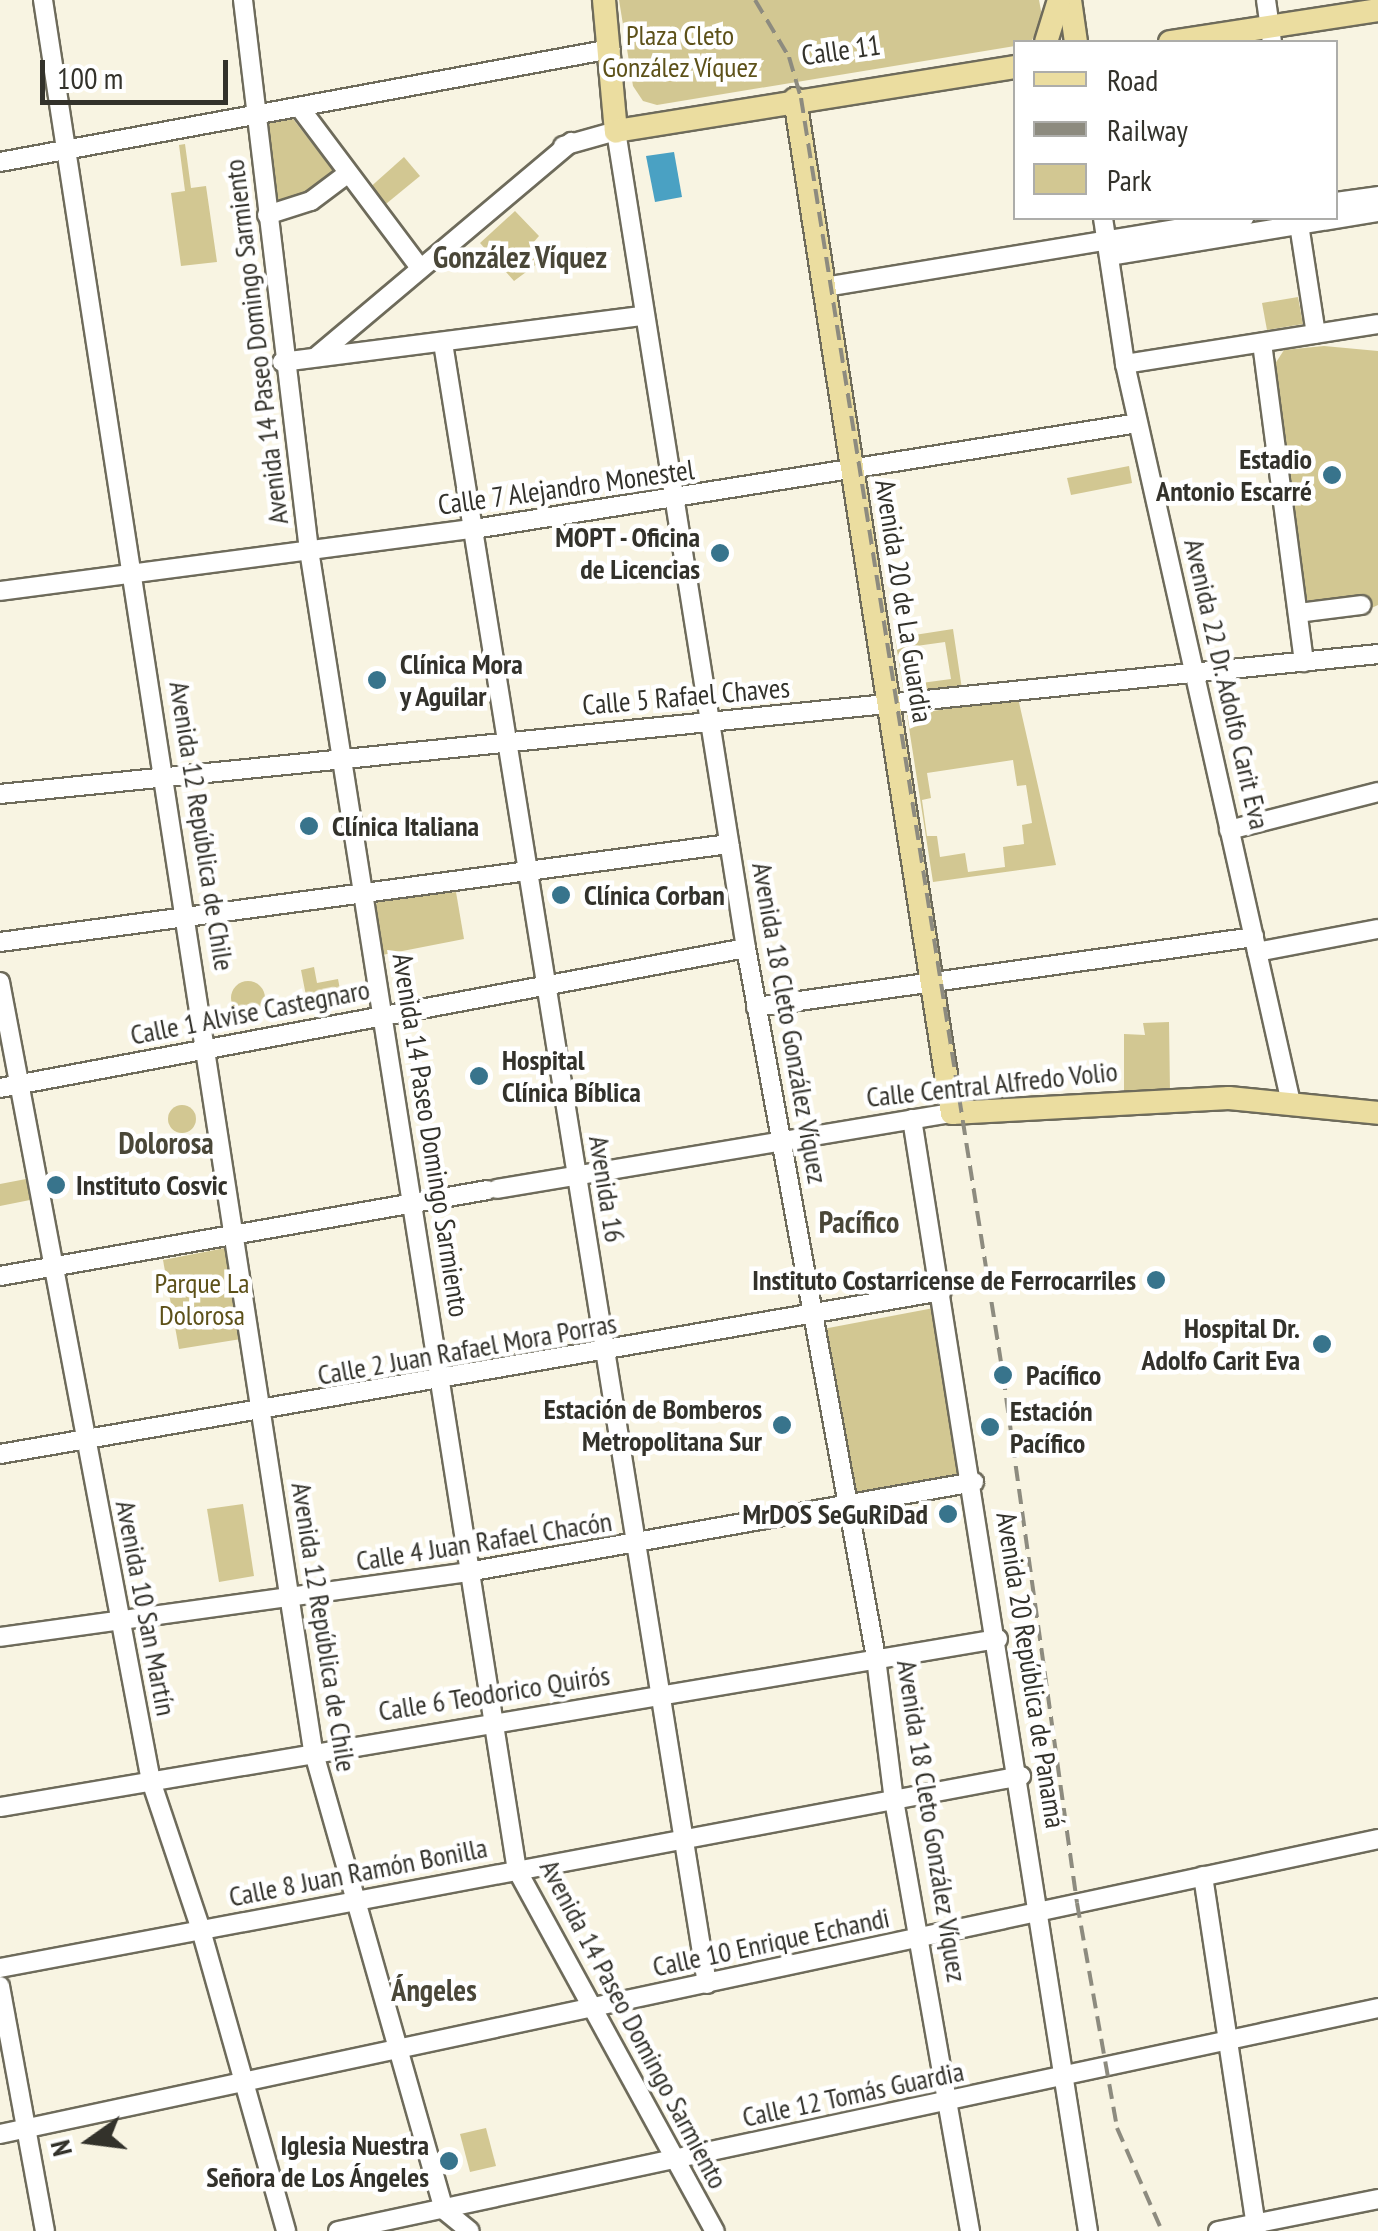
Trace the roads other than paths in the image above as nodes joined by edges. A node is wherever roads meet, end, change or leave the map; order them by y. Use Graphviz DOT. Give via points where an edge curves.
graph roads {
  1 [pos="43,0"];
  2 [pos="244,0"];
  3 [pos="604,0"];
  4 [pos="1060,0"];
  5 [pos="1070,0"];
  6 [pos="1266,0"];
  7 [pos="1378,10"];
  8 [pos="1271,35"];
  9 [pos="1047,40"];
  10 [pos="1058,40"];
  11 [pos="1076,40"];
  12 [pos="1199,40"];
  13 [pos="612,49"];
  14 [pos="1013,57"];
  15 [pos="1013,67"];
  16 [pos="795,93"];
  17 [pos="300,108"];
  18 [pos="256,115"];
  19 [pos="616,124"];
  20 [pos="69,149"];
  21 [pos="0,162"];
  22 [pos="347,174"];
  23 [pos="1378,196"];
  24 [pos="1338,202"];
  25 [pos="1378,212"];
  26 [pos="266,215"];
  27 [pos="1338,216"];
  28 [pos="1103,220"];
  29 [pos="1235,220"];
  30 [pos="1298,221"];
  31 [pos="1107,248"];
  32 [pos="420,268"];
  33 [pos="825,287"];
  34 [pos="643,316"];
  35 [pos="1378,324"];
  36 [pos="1316,334"];
  37 [pos="444,343"];
  38 [pos="1262,343"];
  39 [pos="316,357"];
  40 [pos="282,362"];
  41 [pos="1125,364"];
  42 [pos="1138,423"];
  43 [pos="854,472"];
  44 [pos="672,499"];
  45 [pos="474,528"];
  46 [pos="309,550"];
  47 [pos="135,574"];
  48 [pos="0,591"];
  49 [pos="1361,605"];
  50 [pos="1298,613"];
  51 [pos="1378,654"];
  52 [pos="1304,662"];
  53 [pos="1194,673"];
  54 [pos="890,705"];
  55 [pos="709,720"];
  56 [pos="510,741"];
  57 [pos="342,762"];
  58 [pos="167,781"];
  59 [pos="1378,792"];
  60 [pos="0,794"];
  61 [pos="1229,830"];
  62 [pos="728,844"];
  63 [pos="529,872"];
  64 [pos="363,893"];
  65 [pos="188,915"];
  66 [pos="1378,930"];
  67 [pos="0,942"];
  68 [pos="1255,945"];
  69 [pos="746,948"];
  70 [pos="0,982"];
  71 [pos="546,982"];
  72 [pos="932,985"];
  73 [pos="756,1007"];
  74 [pos="384,1014"];
  75 [pos="207,1047"];
  76 [pos="9,1086"];
  77 [pos="1291,1103"];
  78 [pos="1378,1113"];
  79 [pos="952,1114"];
  80 [pos="912,1118"];
  81 [pos="780,1139"];
  82 [pos="577,1173"];
  83 [pos="414,1204"];
  84 [pos="236,1237"];
  85 [pos="54,1267"];
  86 [pos="0,1276"];
  87 [pos="942,1292"];
  88 [pos="812,1317"];
  89 [pos="606,1353"];
  90 [pos="443,1382"];
  91 [pos="262,1414"];
  92 [pos="86,1438"];
  93 [pos="0,1454"];
  94 [pos="974,1482"];
  95 [pos="845,1506"];
  96 [pos="635,1544"];
  97 [pos="473,1571"];
  98 [pos="291,1600"];
  99 [pos="118,1620"];
  100 [pos="0,1637"];
  101 [pos="998,1638"];
  102 [pos="876,1658"];
  103 [pos="659,1694"];
  104 [pos="491,1721"];
  105 [pos="313,1750"];
  106 [pos="1021,1776"];
  107 [pos="151,1781"];
  108 [pos="894,1800"];
  109 [pos="0,1807"];
  110 [pos="682,1839"];
  111 [pos="1378,1841"];
  112 [pos="517,1870"];
  113 [pos="1203,1876"];
  114 [pos="353,1902"];
  115 [pos="1040,1912"];
  116 [pos="202,1930"];
  117 [pos="918,1939"];
  118 [pos="0,1968"];
  119 [pos="706,1984"];
  120 [pos="0,1986"];
  121 [pos="596,2008"];
  122 [pos="1378,2008"];
  123 [pos="1226,2042"];
  124 [pos="398,2051"];
  125 [pos="1065,2078"];
  126 [pos="246,2084"];
  127 [pos="949,2101"];
  128 [pos="26,2129"];
  129 [pos="0,2134"];
  130 [pos="676,2159"];
  131 [pos="1378,2199"];
  132 [pos="444,2210"];
  133 [pos="1256,2227"];
  134 [pos="46,2231"];
  135 [pos="286,2231"];
  136 [pos="338,2231"];
  137 [pos="470,2231"];
  138 [pos="715,2231"];
  139 [pos="970,2231"];
  140 [pos="1088,2231"];
  141 [pos="1218,2231"];
  1 -- 20 [label="street, Avenida 12 República de Chile"];
  2 -- 18 [label="street, Avenida 14 Paseo Domingo Sarmiento"];
  3 -- 13 [label="main road, Avenida 18 Cleto González Víquez"];
  4 -- 9 [label="main road"];
  4 -- 10 [label="main road"];
  5 -- 11 [label="main road"];
  6 -- 8 [label="street"];
  7 -- 8 [label="main road"];
  8 -- 12 [label="main road"];
  13 -- 17 [label="street"];
  13 -- 19 [label="main road, Avenida 18 Cleto González Víquez"];
  14 -- 16 [label="main road, Calle 11"];
  15 -- 16 [label="main road, Calle 11"];
  16 -- 19 [label="main road, Calle 11"];
  16 -- 33 [label="main road, Avenida 20 de La Guardia"];
  17 -- 18 [label="street"];
  17 -- 22 [label="street"];
  18 -- 20 [label="street"];
  18 -- 26 [label="street, Avenida 14 Paseo Domingo Sarmiento"];
  19 -- 32 [label="street" via="564,146"];
  19 -- 34 [label="street, Avenida 18 Cleto González Víquez"];
  20 -- 21 [label="street"];
  20 -- 47 [label="street, Avenida 12 República de Chile"];
  22 -- 26 [label="street" via="311,201"];
  22 -- 32 [label="street"];
  23 -- 24 [label="street"];
  25 -- 27 [label="street"];
  26 -- 40 [label="street, Avenida 14 Paseo Domingo Sarmiento"];
  28 -- 31 [label="street, Avenida 22 Dr. Adolfo Carit Eva"];
  29 -- 31 [label="street"];
  30 -- 31 [label="street"];
  30 -- 36 [label="street"];
  31 -- 33 [label="street"];
  31 -- 41 [label="street, Avenida 22 Dr. Adolfo Carit Eva"];
  32 -- 39 [label="street"];
  33 -- 43 [label="main road, Avenida 20 de La Guardia"];
  34 -- 37 [label="street"];
  34 -- 44 [label="street, Avenida 18 Cleto González Víquez"];
  35 -- 36 [label="street"];
  36 -- 38 [label="street"];
  37 -- 39 [label="street"];
  37 -- 45 [label="street, Avenida 16"];
  38 -- 41 [label="street"];
  38 -- 50 [label="street"];
  39 -- 40 [label="street"];
  40 -- 46 [label="street, Avenida 14 Paseo Domingo Sarmiento"];
  41 -- 42 [label="street, Avenida 22 Dr. Adolfo Carit Eva"];
  42 -- 43 [label="street, Calle 7 Alejandro Monestel"];
  42 -- 53 [label="street, Avenida 22 Dr. Adolfo Carit Eva"];
  43 -- 44 [label="street, Calle 7 Alejandro Monestel"];
  43 -- 54 [label="main road, Avenida 20 de La Guardia"];
  44 -- 45 [label="street, Calle 7 Alejandro Monestel"];
  44 -- 55 [label="street, Avenida 18 Cleto González Víquez"];
  45 -- 46 [label="street, Calle 7 Alejandro Monestel"];
  45 -- 56 [label="street, Avenida 16"];
  46 -- 47 [label="street, Calle 7 Alejandro Monestel"];
  46 -- 57 [label="street, Avenida 14 Paseo Domingo Sarmiento"];
  47 -- 48 [label="street, Calle 7 Alejandro Monestel"];
  47 -- 58 [label="street, Avenida 12 República de Chile"];
  49 -- 50 [label="street"];
  50 -- 52 [label="street"];
  51 -- 52 [label="street, Calle 5 Rafael Chaves"];
  52 -- 53 [label="street, Calle 5 Rafael Chaves"];
  53 -- 54 [label="street, Calle 5 Rafael Chaves"];
  53 -- 61 [label="street, Avenida 22 Dr. Adolfo Carit Eva"];
  54 -- 55 [label="street, Calle 5 Rafael Chaves"];
  54 -- 72 [label="main road, Avenida 20 de La Guardia"];
  55 -- 56 [label="street, Calle 5 Rafael Chaves"];
  55 -- 62 [label="street, Avenida 18 Cleto González Víquez"];
  56 -- 57 [label="street, Calle 5 Rafael Chaves"];
  56 -- 63 [label="street, Avenida 16"];
  57 -- 58 [label="street, Calle 5 Rafael Chaves"];
  57 -- 64 [label="street, Avenida 14 Paseo Domingo Sarmiento"];
  58 -- 60 [label="street, Calle 5 Rafael Chaves"];
  58 -- 65 [label="street, Avenida 12 República de Chile"];
  59 -- 61 [label="street"];
  61 -- 68 [label="street, Avenida 22 Dr. Adolfo Carit Eva"];
  62 -- 63 [label="street"];
  62 -- 69 [label="street, Avenida 18 Cleto González Víquez"];
  63 -- 64 [label="street"];
  63 -- 71 [label="street, Avenida 16"];
  64 -- 65 [label="street"];
  64 -- 74 [label="street, Avenida 14 Paseo Domingo Sarmiento"];
  65 -- 67 [label="street"];
  65 -- 75 [label="street, Avenida 12 República de Chile"];
  66 -- 68 [label="street"];
  68 -- 72 [label="street"];
  68 -- 77 [label="street, Avenida 22 Dr. Adolfo Carit Eva"];
  69 -- 71 [label="street, Calle 1 Alvise Castegnaro"];
  69 -- 73 [label="street, Avenida 18 Cleto González Víquez"];
  70 -- 76 [label="street, Avenida 10 San Martín"];
  71 -- 74 [label="street, Calle 1 Alvise Castegnaro"];
  71 -- 82 [label="street, Avenida 16"];
  72 -- 73 [label="street"];
  72 -- 79 [label="main road, Avenida 20 de La Guardia"];
  73 -- 81 [label="street, Avenida 18 Cleto González Víquez"];
  74 -- 75 [label="street, Calle 1 Alvise Castegnaro"];
  74 -- 83 [label="street, Avenida 14 Paseo Domingo Sarmiento"];
  75 -- 76 [label="street, Calle 1 Alvise Castegnaro"];
  75 -- 84 [label="street, Avenida 12 República de Chile"];
  76 -- 85 [label="street, Avenida 10 San Martín"];
  77 -- 78 [label="main road, Calle Central Alfredo Volio"];
  77 -- 79 [label="main road, Calle Central Alfredo Volio" via="1172,1099"];
  79 -- 80 [label="street, Calle Central Alfredo Volio"];
  80 -- 81 [label="street, Calle Central Alfredo Volio"];
  80 -- 87 [label="street, Avenida 20 República de Panamá"];
  81 -- 82 [label="street, Calle Central Alfredo Volio"];
  81 -- 88 [label="street, Avenida 18 Cleto González Víquez"];
  82 -- 83 [label="street, Calle Central Alfredo Volio"];
  82 -- 89 [label="street, Avenida 16"];
  83 -- 84 [label="street, Calle Central Alfredo Volio"];
  83 -- 90 [label="street, Avenida 14 Paseo Domingo Sarmiento"];
  84 -- 85 [label="street, Calle Central Alfredo Volio"];
  84 -- 91 [label="street, Avenida 12 República de Chile"];
  85 -- 86 [label="street, Calle Central Alfredo Volio"];
  85 -- 92 [label="street, Avenida 10 San Martín"];
  87 -- 88 [label="street, Calle 2 Juan Rafael Mora Porras"];
  87 -- 94 [label="street, Avenida 20 República de Panamá"];
  88 -- 89 [label="street, Calle 2 Juan Rafael Mora Porras"];
  88 -- 95 [label="street, Avenida 18 Cleto González Víquez"];
  89 -- 90 [label="street, Calle 2 Juan Rafael Mora Porras"];
  89 -- 96 [label="street, Avenida 16"];
  90 -- 91 [label="street, Calle 2 Juan Rafael Mora Porras"];
  90 -- 97 [label="street, Avenida 14 Paseo Domingo Sarmiento"];
  91 -- 92 [label="street, Calle 2 Juan Rafael Mora Porras"];
  91 -- 98 [label="street, Avenida 12 República de Chile"];
  92 -- 93 [label="street, Calle 2 Juan Rafael Mora Porras"];
  92 -- 99 [label="street, Avenida 10 San Martín"];
  94 -- 95 [label="street, Calle 4 Juan Rafael Chacón"];
  94 -- 101 [label="street, Avenida 20 República de Panamá"];
  95 -- 96 [label="street, Calle 4 Juan Rafael Chacón"];
  95 -- 102 [label="street, Avenida 18 Cleto González Víquez"];
  96 -- 97 [label="street, Calle 4 Juan Rafael Chacón"];
  96 -- 103 [label="street, Avenida 16"];
  97 -- 98 [label="street, Calle 4 Juan Rafael Chacón"];
  97 -- 104 [label="street, Avenida 14 Paseo Domingo Sarmiento"];
  98 -- 99 [label="street, Calle 4 Juan Rafael Chacón"];
  98 -- 105 [label="street, Avenida 12 República de Chile"];
  99 -- 100 [label="street, Calle 4 Juan Rafael Chacón"];
  99 -- 107 [label="street, Avenida 10 San Martín"];
  101 -- 102 [label="street, Calle 6 Teodorico Quirós"];
  101 -- 106 [label="street, Avenida 20 República de Panamá"];
  102 -- 103 [label="street, Calle 6 Teodorico Quirós"];
  102 -- 108 [label="street, Avenida 18 Cleto González Víquez"];
  103 -- 104 [label="street, Calle 6 Teodorico Quirós"];
  103 -- 110 [label="street, Avenida 16"];
  104 -- 105 [label="street, Calle 6 Teodorico Quirós"];
  104 -- 112 [label="street, Avenida 14 Paseo Domingo Sarmiento"];
  105 -- 107 [label="street, Calle 6 Teodorico Quirós"];
  105 -- 114 [label="street, Avenida 12 República de Chile"];
  106 -- 108 [label="street, Calle 8 Juan Ramón Bonilla"];
  106 -- 115 [label="street, Avenida 20 República de Panamá"];
  107 -- 109 [label="street, Calle 6 Teodorico Quirós"];
  107 -- 116 [label="street, Avenida 10 San Martín"];
  108 -- 110 [label="street, Calle 8 Juan Ramón Bonilla"];
  108 -- 117 [label="street, Avenida 18 Cleto González Víquez"];
  110 -- 112 [label="street, Calle 8 Juan Ramón Bonilla"];
  110 -- 119 [label="street, Avenida 16"];
  111 -- 113 [label="street, Calle 10 Enrique Echandi"];
  112 -- 114 [label="street, Calle 8 Juan Ramón Bonilla"];
  112 -- 121 [label="street, Avenida 14 Paseo Domingo Sarmiento"];
  113 -- 115 [label="street, Calle 10 Enrique Echandi"];
  113 -- 123 [label="street"];
  114 -- 116 [label="street, Calle 8 Juan Ramón Bonilla"];
  114 -- 124 [label="street, Avenida 12 República de Chile"];
  115 -- 117 [label="street, Calle 10 Enrique Echandi"];
  115 -- 125 [label="street, Avenida 20 República de Panamá"];
  116 -- 118 [label="street, Calle 8 Juan Ramón Bonilla"];
  116 -- 126 [label="street, Avenida 10 San Martín"];
  117 -- 119 [label="street, Calle 10 Enrique Echandi"];
  117 -- 127 [label="street, Avenida 18 Cleto González Víquez"];
  119 -- 121 [label="street, Calle 10 Enrique Echandi"];
  120 -- 128 [label="street"];
  121 -- 124 [label="street, Calle 10 Enrique Echandi"];
  121 -- 130 [label="street, Avenida 14 Paseo Domingo Sarmiento"];
  122 -- 123 [label="street, Calle 12 Tomás Guardia"];
  123 -- 125 [label="street, Calle 12 Tomás Guardia"];
  123 -- 133 [label="street"];
  124 -- 126 [label="street, Calle 10 Enrique Echandi"];
  124 -- 132 [label="street, Avenida 12 República de Chile"];
  125 -- 127 [label="street, Calle 12 Tomás Guardia"];
  125 -- 140 [label="street, Avenida 20 República de Panamá"];
  126 -- 128 [label="street, Calle 10 Enrique Echandi"];
  126 -- 135 [label="street, Avenida 10 San Martín"];
  127 -- 130 [label="street, Calle 12 Tomás Guardia"];
  127 -- 139 [label="street, Avenida 18 Cleto González Víquez"];
  128 -- 129 [label="street, Calle 10 Enrique Echandi"];
  128 -- 134 [label="street"];
  130 -- 132 [label="street, Calle 12 Tomás Guardia"];
  130 -- 138 [label="street, Avenida 14 Paseo Domingo Sarmiento"];
  131 -- 133 [label="street"];
  132 -- 136 [label="street, Calle 12 Tomás Guardia"];
  132 -- 137 [label="street"];
  133 -- 141 [label="street"];
}
